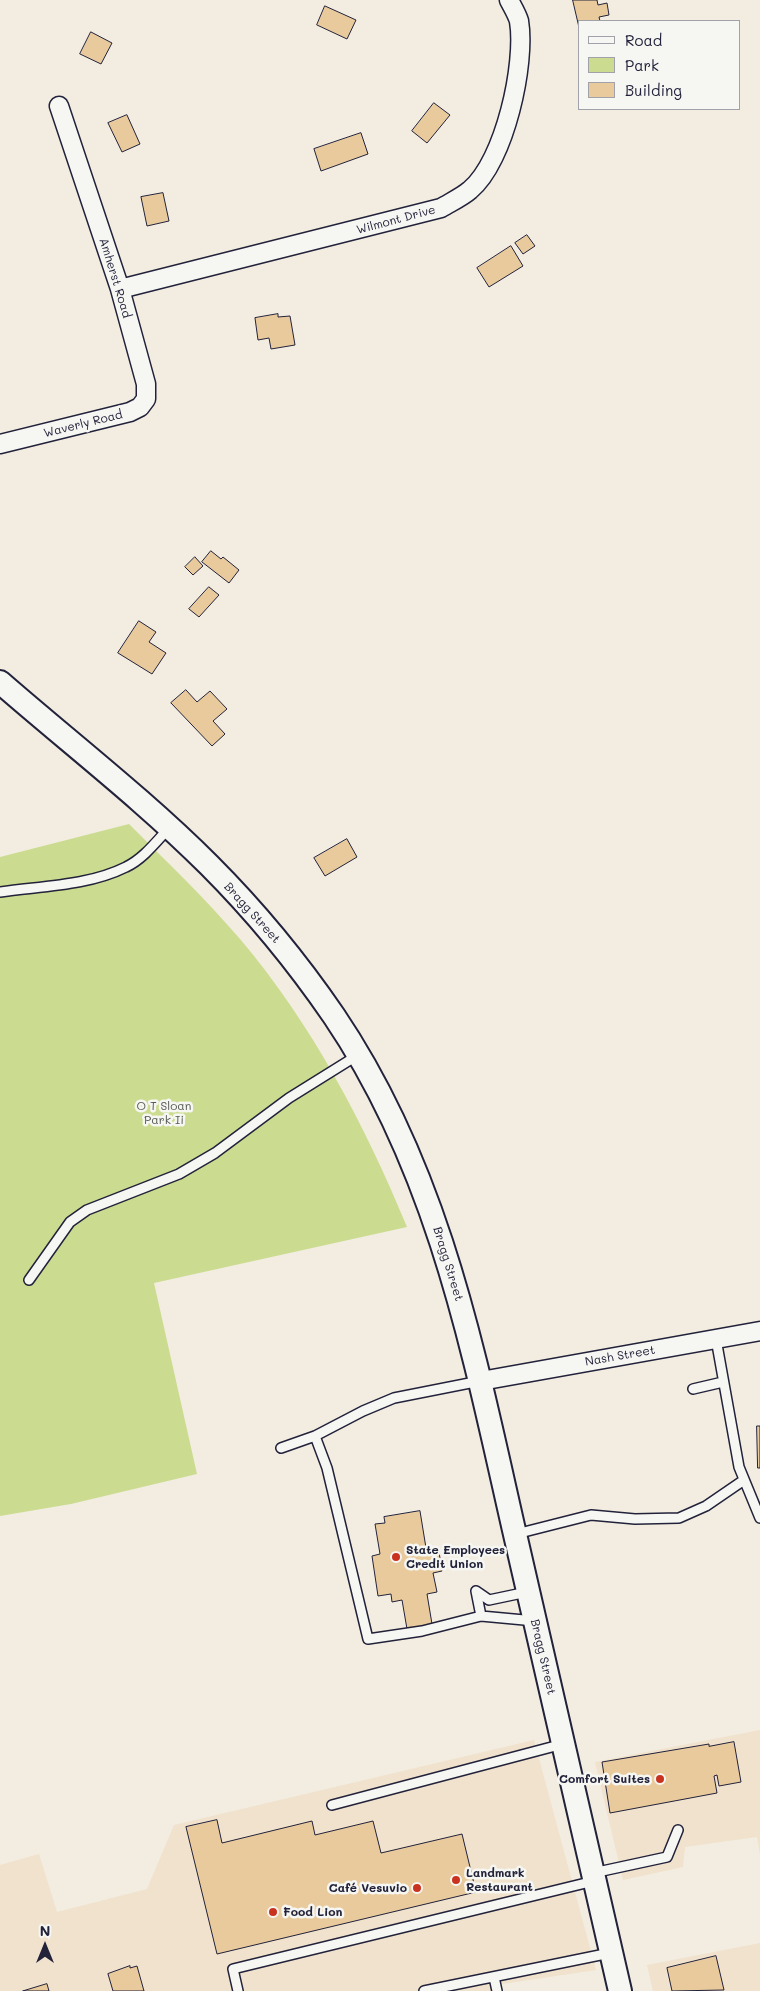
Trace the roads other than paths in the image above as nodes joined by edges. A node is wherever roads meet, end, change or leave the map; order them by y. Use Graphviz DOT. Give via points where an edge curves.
graph roads {
  1 [pos="509,0"];
  2 [pos="59,106"];
  3 [pos="120,289"];
  4 [pos="146,384"];
  5 [pos="0,444"];
  6 [pos="0,682"];
  7 [pos="169,828"];
  8 [pos="0,892"];
  9 [pos="358,1055"];
  10 [pos="29,1280"];
  11 [pos="760,1331"];
  12 [pos="716,1339"];
  13 [pos="480,1381"];
  14 [pos="723,1382"];
  15 [pos="693,1389"];
  16 [pos="315,1436"];
  17 [pos="281,1448"];
  18 [pos="744,1480"];
  19 [pos="760,1518"];
  20 [pos="516,1534"];
  21 [pos="529,1592"];
  22 [pos="480,1616"];
  23 [pos="535,1621"];
  24 [pos="563,1744"];
  25 [pos="332,1805"];
  26 [pos="678,1830"];
  27 [pos="594,1877"];
  28 [pos="611,1953"];
  29 [pos="494,1977"];
  30 [pos="238,1991"];
  31 [pos="424,1991"];
  32 [pos="497,1991"];
  33 [pos="620,1991"];
  1 -- 3 [label="street, Wilmont Drive" via="518,20 520,50 508,122 493,160 472,189 441,208"];
  2 -- 3 [label="street, Amherst Road"];
  3 -- 4 [label="street, Amherst Road"];
  4 -- 5 [label="street, Waverly Road" via="146,400 130,412"];
  6 -- 7 [label="street, Bragg Street"];
  7 -- 8 [label="lane" via="143,855 126,867 97,878"];
  7 -- 9 [label="street, Bragg Street" via="209,865 274,937 335,1017"];
  9 -- 10 [label="lane" via="179,1174 87,1210 70,1222"];
  9 -- 13 [label="street, Bragg Street" via="380,1091 430,1205 449,1261"];
  11 -- 12 [label="street, Nash Street"];
  12 -- 13 [label="street, Nash Street"];
  12 -- 14 [label="lane"];
  13 -- 16 [label="lane" via="394,1398"];
  13 -- 20 [label="street, Bragg Street"];
  14 -- 15 [label="lane"];
  14 -- 18 [label="lane"];
  16 -- 17 [label="lane"];
  16 -- 22 [label="lane" via="327,1468 368,1639 422,1631"];
  18 -- 19 [label="lane"];
  18 -- 20 [label="lane" via="706,1506 679,1518 591,1515"];
  20 -- 21 [label="street, Bragg Street"];
  21 -- 22 [label="lane" via="489,1600 476,1591"];
  21 -- 23 [label="street, Bragg Street"];
  22 -- 23 [label="lane"];
  23 -- 24 [label="street, Bragg Street"];
  24 -- 25 [label="lane"];
  24 -- 27 [label="street, Bragg Street"];
  26 -- 27 [label="lane" via="667,1857"];
  27 -- 28 [label="street, Bragg Street"];
  27 -- 30 [label="lane" via="233,1969"];
  28 -- 29 [label="lane"];
  28 -- 33 [label="street, Bragg Street"];
  29 -- 31 [label="lane"];
  29 -- 32 [label="lane"];
}
